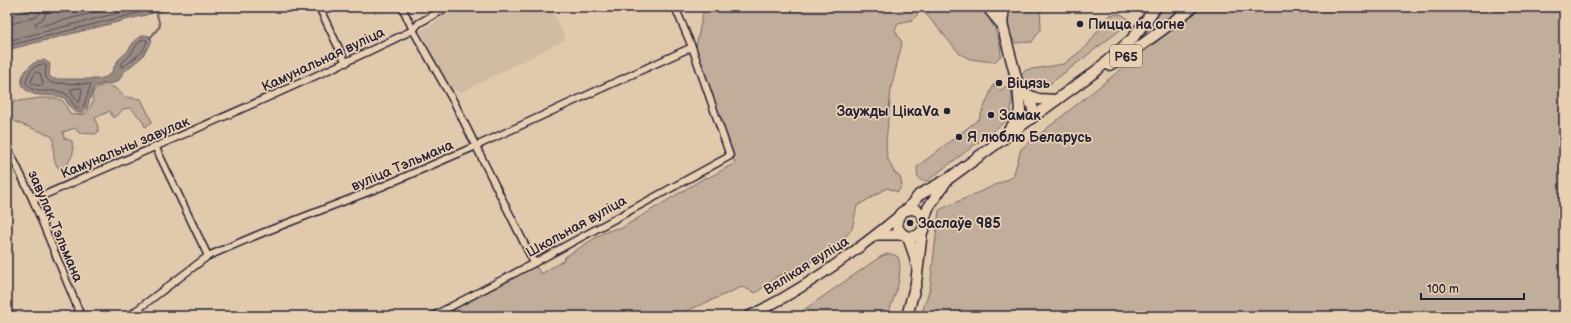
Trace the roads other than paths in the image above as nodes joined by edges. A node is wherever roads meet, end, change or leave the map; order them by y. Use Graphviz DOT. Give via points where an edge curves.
graph roads {
  1 [pos="320,7"];
  2 [pos="402,7"];
  3 [pos="448,7"];
  4 [pos="675,7"];
  5 [pos="988,7"];
  6 [pos="1004,7"];
  7 [pos="1156,7"];
  8 [pos="1193,7"];
  9 [pos="1002,24"];
  10 [pos="413,30"];
  11 [pos="692,47"];
  12 [pos="346,63"];
  13 [pos="1096,72"];
  14 [pos="1018,85"];
  15 [pos="1028,95"];
  16 [pos="1056,100"];
  17 [pos="1020,110"];
  18 [pos="1034,116"];
  19 [pos="227,117"];
  20 [pos="1003,138"];
  21 [pos="7,146"];
  22 [pos="155,146"];
  23 [pos="476,146"];
  24 [pos="948,179"];
  25 [pos="33,200"];
  26 [pos="903,213"];
  27 [pos="924,220"];
  28 [pos="922,231"];
  29 [pos="876,235"];
  30 [pos="905,236"];
  31 [pos="208,256"];
  32 [pos="534,263"];
  33 [pos="917,277"];
  34 [pos="81,316"];
  35 [pos="129,316"];
  36 [pos="433,316"];
  37 [pos="749,316"];
  38 [pos="907,316"];
  1 -- 12 [label="street"];
  2 -- 10 [label="street"];
  3 -- 10 [label="street, Камунальная вуліца" via="418,23"];
  4 -- 11 [label="street"];
  5 -- 9 [label="highway"];
  6 -- 9 [label="main road"];
  7 -- 13 [label="main road, Р65" via="1132,39"];
  8 -- 13 [label="main road, Р65" via="1128,55"];
  9 -- 14 [label="main road"];
  10 -- 12 [label="street, Камунальная вуліца"];
  10 -- 23 [label="street"];
  11 -- 23 [label="street, вуліца Тэльмана"];
  11 -- 32 [label="street, Школьная вуліца" via="730,156"];
  12 -- 19 [label="street, Камунальная вуліца"];
  13 -- 16 [label="main road, Р65"];
  14 -- 15 [label="main road"];
  14 -- 17 [label="main road"];
  15 -- 16 [label="main road" via="1038,99"];
  15 -- 18 [label="main road" via="1033,105"];
  16 -- 18 [label="main road, Р65"];
  17 -- 18 [label="main road"];
  17 -- 20 [label="main road" via="1017,120"];
  18 -- 20 [label="main road, Р65"];
  19 -- 22 [label="street, Камунальны завулак"];
  20 -- 24 [label="main road, Р65"];
  21 -- 25 [label="street, завулак Тэльмана"];
  22 -- 25 [label="street, Камунальны завулак"];
  22 -- 31 [label="street"];
  23 -- 31 [label="street, вуліца Тэльмана" via="382,187"];
  23 -- 32 [label="street"];
  24 -- 26 [label="main road, Р65" via="919,195"];
  24 -- 27 [label="main road, Р65" via="928,208"];
  25 -- 34 [label="street, завулак Тэльмана"];
  26 -- 27 [label="main road" via="918,211"];
  26 -- 29 [label="main road, Вялікая вуліца"];
  26 -- 30 [label="main road, Р65" via="897,226"];
  27 -- 28 [label="main road, Р65"];
  28 -- 30 [label="main road" via="916,236"];
  28 -- 33 [label="main road, Р65"];
  29 -- 30 [label="main road"];
  29 -- 37 [label="main road, Вялікая вуліца" via="839,263"];
  30 -- 33 [label="main road, Р65" via="914,254"];
  31 -- 35 [label="street, вуліца Тэльмана"];
  32 -- 36 [label="street, Школьная вуліца"];
  33 -- 38 [label="main road, Р65"];
}
